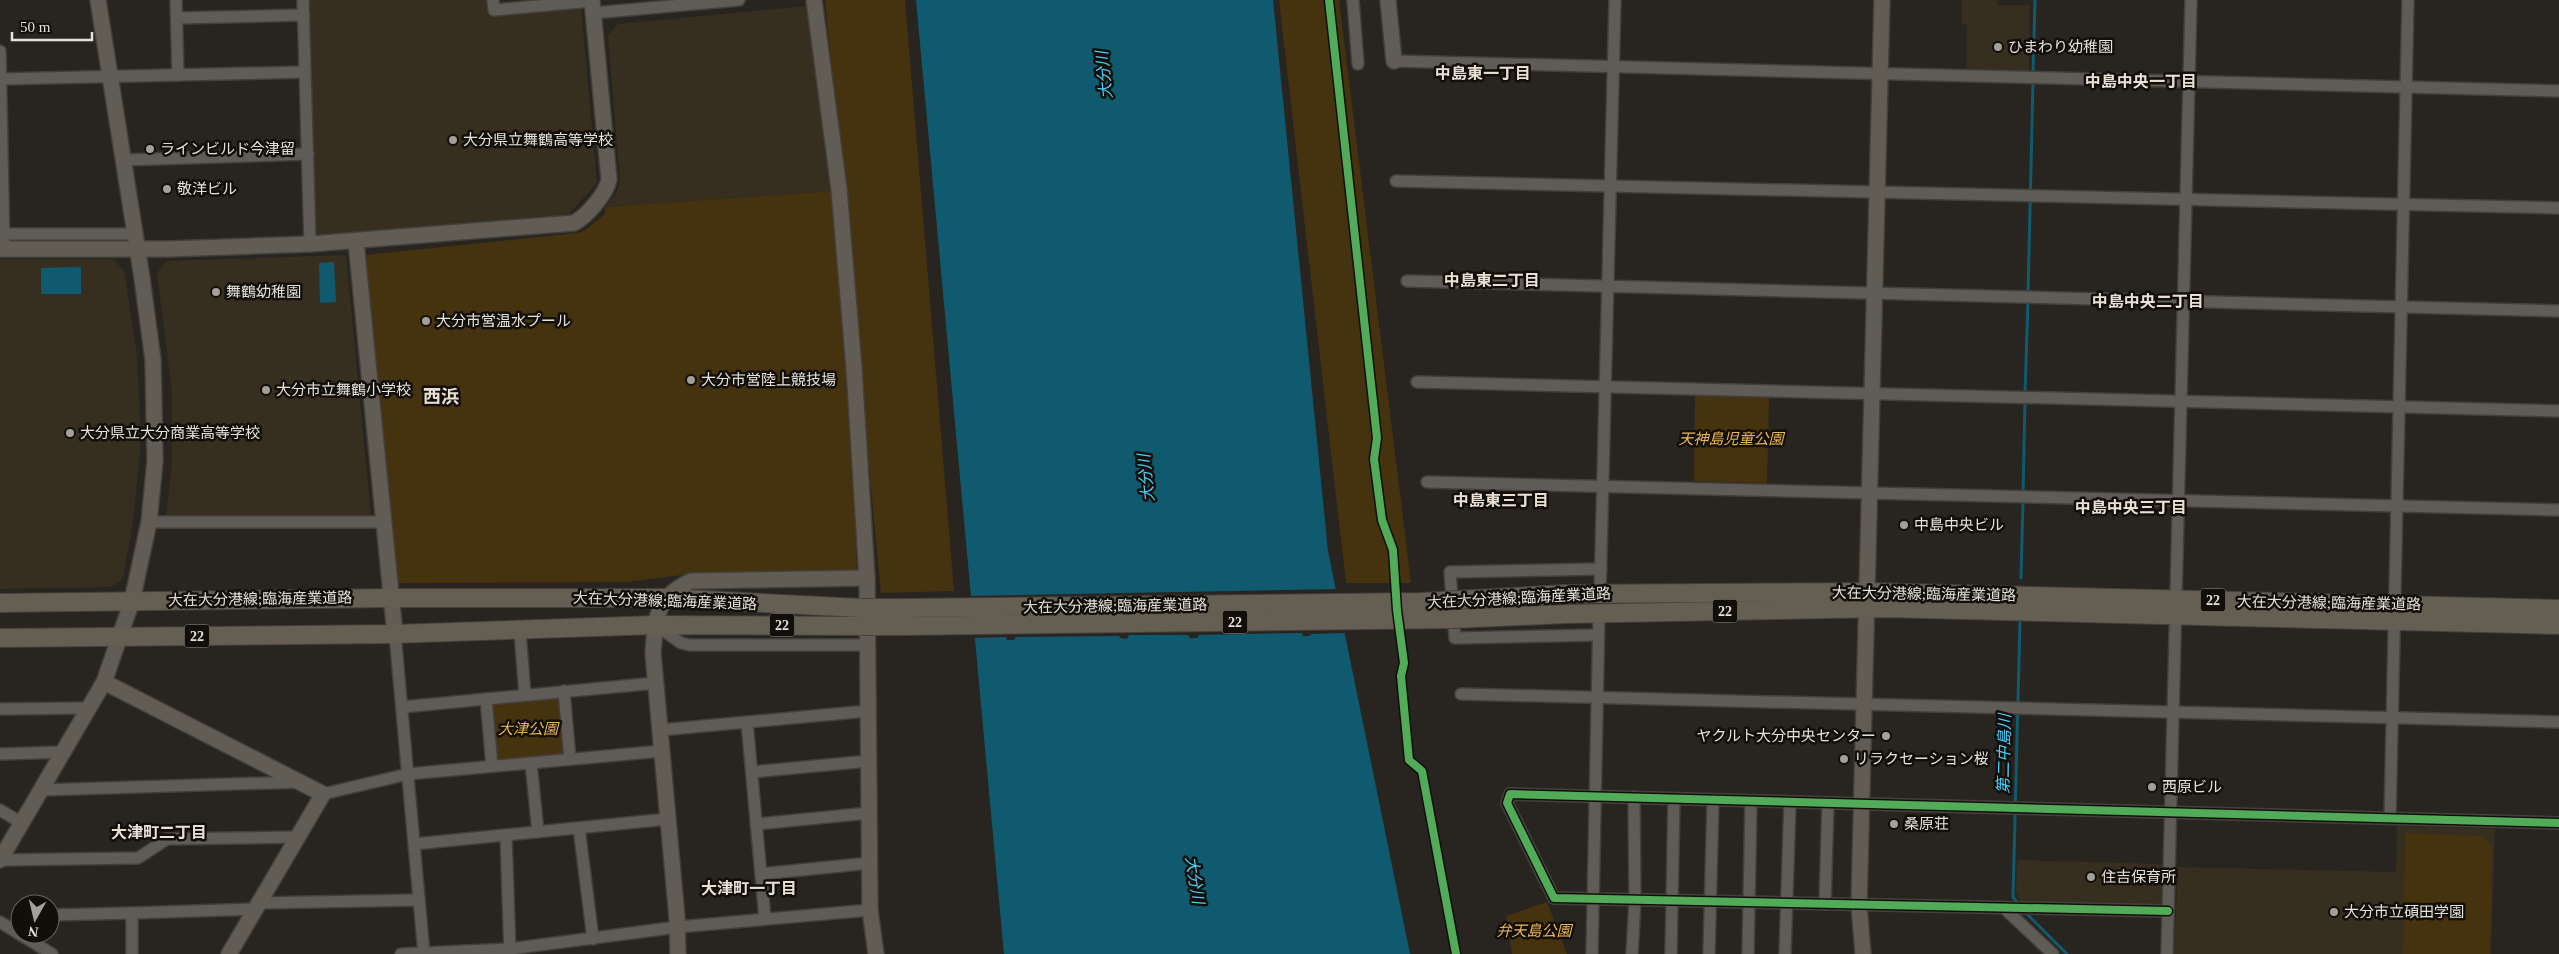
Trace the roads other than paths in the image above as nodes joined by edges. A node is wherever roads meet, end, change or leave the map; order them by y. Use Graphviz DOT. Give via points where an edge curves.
graph roads {
  1 [pos="98,0"];
  2 [pos="176,0"];
  3 [pos="303,0"];
  4 [pos="493,0"];
  5 [pos="739,0"];
  6 [pos="814,0"];
  7 [pos="1352,0"];
  8 [pos="1388,0"];
  9 [pos="1615,0"];
  10 [pos="1882,0"];
  11 [pos="2190,0"];
  12 [pos="2408,0"];
  13 [pos="541,3"];
  14 [pos="593,5"];
  15 [pos="304,15"];
  16 [pos="177,18"];
  17 [pos="0,51"];
  18 [pos="1394,60"];
  19 [pos="1358,64"];
  20 [pos="1613,66"];
  21 [pos="305,72"];
  22 [pos="1880,73"];
  23 [pos="178,75"];
  24 [pos="110,76"];
  25 [pos="0,79"];
  26 [pos="2189,81"];
  27 [pos="2406,87"];
  28 [pos="2559,91"];
  29 [pos="308,154"];
  30 [pos="124,160"];
  31 [pos="1396,181"];
  32 [pos="1610,186"];
  33 [pos="1877,192"];
  34 [pos="2186,200"];
  35 [pos="2403,205"];
  36 [pos="2559,208"];
  37 [pos="2,234"];
  38 [pos="136,234"];
  39 [pos="356,242"];
  40 [pos="310,244"];
  41 [pos="2,249"];
  42 [pos="138,250"];
  43 [pos="1407,281"];
  44 [pos="1608,286"];
  45 [pos="1875,293"];
  46 [pos="2183,301"];
  47 [pos="2401,307"];
  48 [pos="2559,311"];
  49 [pos="1417,382"];
  50 [pos="1606,386"];
  51 [pos="1873,393"];
  52 [pos="2181,401"];
  53 [pos="2399,406"];
  54 [pos="2559,411"];
  55 [pos="1428,482"];
  56 [pos="1603,486"];
  57 [pos="1870,493"];
  58 [pos="2178,501"];
  59 [pos="2397,507"];
  60 [pos="2559,510"];
  61 [pos="149,522"];
  62 [pos="383,522"];
  63 [pos="1600,569"];
  64 [pos="866,578"];
  65 [pos="1600,594"];
  66 [pos="391,598"];
  67 [pos="665,598"];
  68 [pos="1866,600"];
  69 [pos="132,601"];
  70 [pos="0,603"];
  71 [pos="2394,606"];
  72 [pos="2176,607"];
  73 [pos="2559,608"];
  74 [pos="1599,613"];
  75 [pos="867,617"];
  76 [pos="656,625"];
  77 [pos="2559,625"];
  78 [pos="520,632"];
  79 [pos="394,634"];
  80 [pos="1598,634"];
  81 [pos="119,637"];
  82 [pos="0,638"];
  83 [pos="867,645"];
  84 [pos="104,682"];
  85 [pos="656,683"];
  86 [pos="564,692"];
  87 [pos="1461,694"];
  88 [pos="525,695"];
  89 [pos="1597,698"];
  90 [pos="486,699"];
  91 [pos="1863,705"];
  92 [pos="402,707"];
  93 [pos="88,708"];
  94 [pos="0,709"];
  95 [pos="868,711"];
  96 [pos="2173,712"];
  97 [pos="2392,718"];
  98 [pos="747,722"];
  99 [pos="2559,722"];
  100 [pos="660,730"];
  101 [pos="662,751"];
  102 [pos="65,752"];
  103 [pos="0,754"];
  104 [pos="570,759"];
  105 [pos="869,761"];
  106 [pos="531,763"];
  107 [pos="492,766"];
  108 [pos="752,772"];
  109 [pos="408,774"];
  110 [pos="301,782"];
  111 [pos="42,790"];
  112 [pos="323,794"];
  113 [pos="1595,796"];
  114 [pos="1634,798"];
  115 [pos="1674,799"];
  116 [pos="1713,800"];
  117 [pos="1751,801"];
  118 [pos="1790,802"];
  119 [pos="1828,803"];
  120 [pos="1861,804"];
  121 [pos="0,810"];
  122 [pos="2171,812"];
  123 [pos="869,813"];
  124 [pos="2390,818"];
  125 [pos="668,819"];
  126 [pos="22,822"];
  127 [pos="2559,823"];
  128 [pos="756,824"];
  129 [pos="579,828"];
  130 [pos="538,832"];
  131 [pos="506,836"];
  132 [pos="298,837"];
  133 [pos="414,844"];
  134 [pos="0,860"];
  135 [pos="870,863"];
  136 [pos="761,874"];
  137 [pos="1593,899"];
  138 [pos="419,900"];
  139 [pos="1635,900"];
  140 [pos="1672,901"];
  141 [pos="1710,902"];
  142 [pos="1749,903"];
  143 [pos="1787,904"];
  144 [pos="1825,904"];
  145 [pos="1858,905"];
  146 [pos="258,906"];
  147 [pos="2009,908"];
  148 [pos="870,910"];
  149 [pos="2168,911"];
  150 [pos="132,913"];
  151 [pos="60,915"];
  152 [pos="765,919"];
  153 [pos="678,927"];
  154 [pos="593,939"];
  155 [pos="39,944"];
  156 [pos="510,952"];
  157 [pos="52,954"];
  158 [pos="132,954"];
  159 [pos="230,954"];
  160 [pos="401,954"];
  161 [pos="424,954"];
  162 [pos="678,954"];
  163 [pos="876,954"];
  164 [pos="1592,954"];
  165 [pos="1632,954"];
  166 [pos="1671,954"];
  167 [pos="1709,954"];
  168 [pos="1748,954"];
  169 [pos="1785,954"];
  170 [pos="1863,954"];
  171 [pos="2053,954"];
  172 [pos="2168,954"];
  1 -- 24 [label="street"];
  2 -- 16 [label="street"];
  3 -- 15 [label="street"];
  4 -- 13 [label="street" via="494,10"];
  5 -- 14 [label="street"];
  6 -- 64 [label="street" via="839,189 854,368"];
  7 -- 19 [label="street"];
  8 -- 18 [label="street"];
  9 -- 20 [label="street"];
  10 -- 22 [label="street"];
  11 -- 26 [label="street"];
  12 -- 27 [label="street"];
  13 -- 14 [label="street"];
  14 -- 39 [label="street" via="609,178 606,189 581,219 570,224"];
  15 -- 16 [label="street"];
  15 -- 21 [label="street"];
  16 -- 23 [label="street"];
  17 -- 25 [label="street"];
  18 -- 20 [label="street"];
  20 -- 22 [label="street"];
  20 -- 32 [label="street"];
  21 -- 23 [label="street"];
  21 -- 29 [label="street"];
  22 -- 26 [label="street"];
  22 -- 33 [label="street"];
  23 -- 24 [label="street"];
  24 -- 25 [label="street"];
  24 -- 30 [label="street"];
  25 -- 37 [label="street"];
  26 -- 27 [label="street"];
  26 -- 34 [label="street"];
  27 -- 28 [label="street"];
  27 -- 35 [label="street"];
  29 -- 30 [label="street"];
  29 -- 40 [label="street"];
  30 -- 38 [label="street"];
  31 -- 32 [label="street"];
  32 -- 33 [label="street"];
  32 -- 44 [label="street"];
  33 -- 34 [label="street"];
  33 -- 45 [label="street"];
  34 -- 35 [label="street"];
  34 -- 46 [label="street"];
  35 -- 36 [label="street"];
  35 -- 47 [label="street"];
  37 -- 38 [label="street"];
  37 -- 41 [label="street"];
  38 -- 42 [label="street"];
  39 -- 40 [label="street"];
  39 -- 62 [label="street"];
  40 -- 42 [label="street"];
  41 -- 42 [label="street"];
  42 -- 61 [label="street" via="153,369 155,460"];
  43 -- 44 [label="street"];
  44 -- 45 [label="street"];
  44 -- 50 [label="street"];
  45 -- 46 [label="street"];
  45 -- 51 [label="street"];
  46 -- 47 [label="street"];
  46 -- 52 [label="street"];
  47 -- 48 [label="street"];
  47 -- 53 [label="street"];
  49 -- 50 [label="street"];
  50 -- 51 [label="street"];
  50 -- 56 [label="street"];
  51 -- 52 [label="street"];
  51 -- 57 [label="street"];
  52 -- 53 [label="street"];
  52 -- 58 [label="street"];
  53 -- 54 [label="street"];
  53 -- 59 [label="street"];
  55 -- 56 [label="street"];
  56 -- 57 [label="street"];
  56 -- 63 [label="street"];
  57 -- 58 [label="street"];
  57 -- 68 [label="street"];
  58 -- 59 [label="street"];
  58 -- 72 [label="street"];
  59 -- 60 [label="street"];
  59 -- 71 [label="street"];
  61 -- 62 [label="street"];
  61 -- 69 [label="street"];
  62 -- 66 [label="street"];
  63 -- 65 [label="street"];
  63 -- 80 [label="street" via="1450,572 1455,638"];
  64 -- 67 [label="street" via="692,581"];
  64 -- 83 [label="street"];
  65 -- 68 [label="main road, 大在大分港線;臨海産業道路 / 22"];
  65 -- 75 [label="main road, 大在大分港線;臨海産業道路 / 22, bridge" via="1421,602 904,608"];
  66 -- 67 [label="main road, 大在大分港線;臨海産業道路 / 22"];
  66 -- 69 [label="main road, 大在大分港線;臨海産業道路 / 22"];
  66 -- 79 [label="street"];
  67 -- 75 [label="main road, 大在大分港線;臨海産業道路 / 22"];
  67 -- 76 [label="street" via="658,610"];
  68 -- 72 [label="main road, 大在大分港線;臨海産業道路 / 22"];
  68 -- 74 [label="main road, 大在大分港線;臨海産業道路 / 22"];
  68 -- 91 [label="street"];
  69 -- 70 [label="main road, 大在大分港線;臨海産業道路 / 22"];
  69 -- 81 [label="street"];
  71 -- 72 [label="main road, 大在大分港線;臨海産業道路 / 22"];
  71 -- 73 [label="main road, 大在大分港線;臨海産業道路 / 22"];
  71 -- 77 [label="main road, 大在大分港線;臨海産業道路 / 22"];
  71 -- 97 [label="street"];
  72 -- 96 [label="street"];
  74 -- 75 [label="main road, 大在大分港線;臨海産業道路 / 22, bridge" via="1454,619 904,626"];
  74 -- 80 [label="street"];
  75 -- 76 [label="main road, 大在大分港線;臨海産業道路 / 22"];
  76 -- 78 [label="main road, 大在大分港線;臨海産業道路 / 22"];
  76 -- 83 [label="street" via="681,643 690,645"];
  76 -- 85 [label="street" via="653,653"];
  78 -- 79 [label="main road, 大在大分港線;臨海産業道路 / 22"];
  78 -- 88 [label="street"];
  79 -- 81 [label="main road, 大在大分港線;臨海産業道路 / 22"];
  79 -- 92 [label="street"];
  80 -- 89 [label="street"];
  81 -- 82 [label="main road, 大在大分港線;臨海産業道路 / 22"];
  81 -- 84 [label="street"];
  83 -- 95 [label="street"];
  84 -- 93 [label="street"];
  84 -- 110 [label="street"];
  85 -- 86 [label="street"];
  85 -- 100 [label="street"];
  86 -- 88 [label="street"];
  86 -- 104 [label="street"];
  87 -- 89 [label="street"];
  88 -- 90 [label="street"];
  89 -- 91 [label="street"];
  89 -- 113 [label="street"];
  90 -- 92 [label="street"];
  90 -- 107 [label="street"];
  91 -- 96 [label="street"];
  91 -- 120 [label="street"];
  92 -- 109 [label="street"];
  93 -- 94 [label="street"];
  93 -- 102 [label="street"];
  95 -- 98 [label="street"];
  95 -- 105 [label="street"];
  96 -- 97 [label="street"];
  96 -- 122 [label="street"];
  97 -- 99 [label="street"];
  97 -- 124 [label="street"];
  98 -- 100 [label="street"];
  98 -- 108 [label="street"];
  100 -- 101 [label="street"];
  101 -- 104 [label="street"];
  101 -- 125 [label="street"];
  102 -- 103 [label="street"];
  102 -- 111 [label="street"];
  104 -- 106 [label="street"];
  105 -- 108 [label="street"];
  105 -- 123 [label="street"];
  106 -- 107 [label="street"];
  106 -- 130 [label="street"];
  107 -- 109 [label="street"];
  108 -- 128 [label="street"];
  109 -- 112 [label="street"];
  109 -- 133 [label="street"];
  110 -- 111 [label="street"];
  110 -- 112 [label="street"];
  111 -- 126 [label="street"];
  112 -- 132 [label="street"];
  113 -- 114 [label="street"];
  113 -- 137 [label="street"];
  113 -- 137 [label="street" via="1510,794 1507,803 1554,898"];
  114 -- 115 [label="street"];
  114 -- 139 [label="street"];
  115 -- 116 [label="street"];
  115 -- 140 [label="street"];
  116 -- 117 [label="street"];
  116 -- 141 [label="street"];
  117 -- 118 [label="street"];
  117 -- 142 [label="street"];
  118 -- 119 [label="street"];
  118 -- 143 [label="street"];
  119 -- 120 [label="street"];
  119 -- 144 [label="street"];
  120 -- 122 [label="street"];
  120 -- 145 [label="street"];
  121 -- 126 [label="street"];
  122 -- 124 [label="street"];
  122 -- 149 [label="street"];
  123 -- 128 [label="street"];
  123 -- 135 [label="street"];
  124 -- 127 [label="street"];
  125 -- 129 [label="street"];
  125 -- 153 [label="street"];
  126 -- 134 [label="street"];
  128 -- 136 [label="street"];
  129 -- 130 [label="street"];
  129 -- 154 [label="street"];
  130 -- 131 [label="street"];
  131 -- 133 [label="street"];
  131 -- 156 [label="street"];
  132 -- 134 [label="street" via="167,839 138,858"];
  132 -- 146 [label="street"];
  133 -- 138 [label="street"];
  135 -- 136 [label="street"];
  135 -- 148 [label="street"];
  136 -- 152 [label="street"];
  137 -- 139 [label="street"];
  137 -- 164 [label="street"];
  138 -- 146 [label="street"];
  138 -- 161 [label="street"];
  139 -- 140 [label="street"];
  139 -- 165 [label="street"];
  140 -- 141 [label="street"];
  140 -- 166 [label="street"];
  141 -- 142 [label="street"];
  141 -- 167 [label="street"];
  142 -- 143 [label="street"];
  142 -- 168 [label="street"];
  143 -- 144 [label="street"];
  143 -- 169 [label="street"];
  144 -- 145 [label="street"];
  145 -- 147 [label="street"];
  145 -- 170 [label="street"];
  146 -- 150 [label="street"];
  146 -- 159 [label="street"];
  147 -- 149 [label="street"];
  147 -- 171 [label="street"];
  148 -- 152 [label="street"];
  148 -- 163 [label="street"];
  149 -- 172 [label="street"];
  150 -- 151 [label="street"];
  150 -- 158 [label="street"];
  152 -- 153 [label="street"];
  153 -- 154 [label="street"];
  153 -- 162 [label="street"];
  154 -- 156 [label="street"];
  155 -- 157 [label="street"];
  156 -- 161 [label="street"];
  160 -- 161 [label="street"];
}
